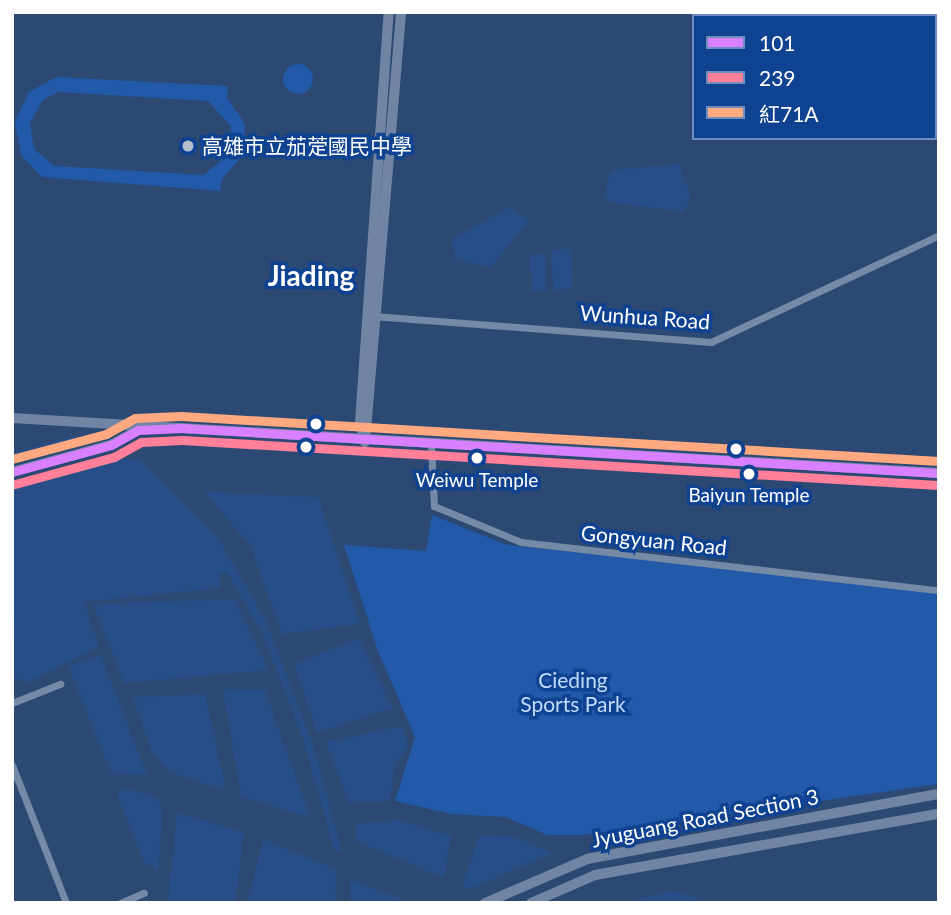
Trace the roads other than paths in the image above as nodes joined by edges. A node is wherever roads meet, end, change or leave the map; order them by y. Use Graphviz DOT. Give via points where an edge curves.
graph roads {
  1 [pos="389,12"];
  2 [pos="401,12"];
  3 [pos="939,235"];
  4 [pos="368,315"];
  5 [pos="380,316"];
  6 [pos="12,418"];
  7 [pos="138,430"];
  8 [pos="365,442"];
  9 [pos="431,445"];
  10 [pos="12,471"];
  11 [pos="939,473"];
  12 [pos="939,590"];
  13 [pos="60,684"];
  14 [pos="12,703"];
  15 [pos="12,765"];
  16 [pos="939,794"];
  17 [pos="939,814"];
  18 [pos="144,893"];
  19 [pos="66,903"];
  20 [pos="120,903"];
  21 [pos="485,903"];
  22 [pos="531,903"];
  1 -- 4 [label="street"];
  2 -- 5 [label="street"];
  3 -- 5 [label="street, Wunhua Road" via="710,342"];
  4 -- 5 [label="street, Wunhua Road"];
  4 -- 8 [label="street" via="360,422"];
  5 -- 8 [label="street"];
  6 -- 7 [label="street"];
  7 -- 8 [label="street"];
  7 -- 10 [label="street" via="111,445"];
  8 -- 9 [label="street"];
  9 -- 11 [label="street"];
  9 -- 12 [label="street, Gongyuan Road" via="433,506 521,542"];
  13 -- 14 [label="street"];
  15 -- 19 [label="street"];
  16 -- 21 [label="street, Jyuguang Road Section 3" via="587,859"];
  17 -- 22 [label="street, Jyuguang Road Section 3" via="595,875"];
  18 -- 20 [label="street"];
}
